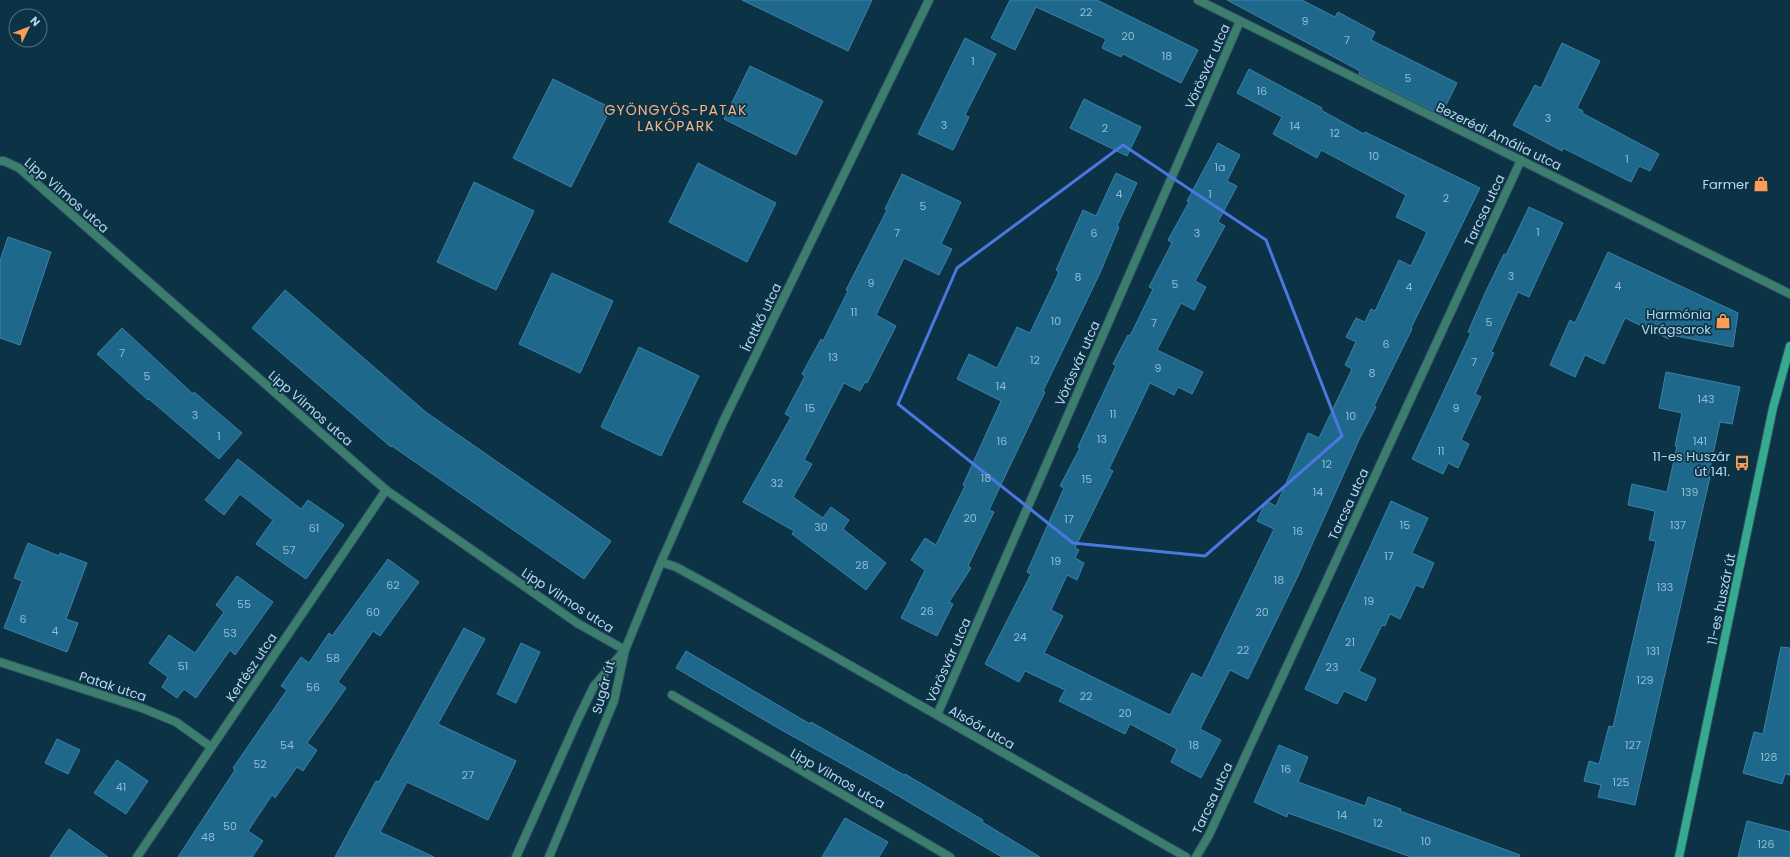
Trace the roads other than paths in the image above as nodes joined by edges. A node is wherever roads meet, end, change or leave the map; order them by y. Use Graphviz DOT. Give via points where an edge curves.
graph roads {
  1 [pos="929,0"];
  2 [pos="1198,0"];
  3 [pos="1240,21"];
  4 [pos="1521,160"];
  5 [pos="0,161"];
  6 [pos="1790,294"];
  7 [pos="1790,346"];
  8 [pos="386,490"];
  9 [pos="661,562"];
  10 [pos="625,650"];
  11 [pos="0,662"];
  12 [pos="672,695"];
  13 [pos="937,715"];
  14 [pos="211,747"];
  15 [pos="137,857"];
  16 [pos="516,857"];
  17 [pos="549,857"];
  18 [pos="950,857"];
  19 [pos="1186,857"];
  20 [pos="1196,857"];
  21 [pos="1679,857"];
  1 -- 9 [label="street, Írottkő utca" via="723,422"];
  2 -- 3 [label="street, Bezerédi Amália utca"];
  3 -- 4 [label="street, Bezerédi Amália utca"];
  3 -- 13 [label="street, Vörösvár utca"];
  4 -- 6 [label="street, Bezerédi Amália utca"];
  4 -- 20 [label="street, Tarcsa utca" via="1212,828"];
  5 -- 8 [label="street, Lipp Vilmos utca" via="19,168"];
  7 -- 21 [label="main road, 11-es huszár út" via="1774,408"];
  8 -- 10 [label="street, Lipp Vilmos utca" via="577,624"];
  8 -- 14 [label="street, Kertész utca"];
  9 -- 10 [label="street, Írottkő utca"];
  9 -- 13 [label="street, Alsóőr utca" via="709,585"];
  10 -- 16 [label="street, Sugár út" via="594,686"];
  10 -- 17 [label="street, Sugár út" via="614,702"];
  11 -- 14 [label="street, Patak utca" via="142,708 176,722"];
  12 -- 18 [label="street, Lipp Vilmos utca"];
  13 -- 19 [label="street, Alsóőr utca"];
  14 -- 15 [label="street, Kertész utca"];
}
